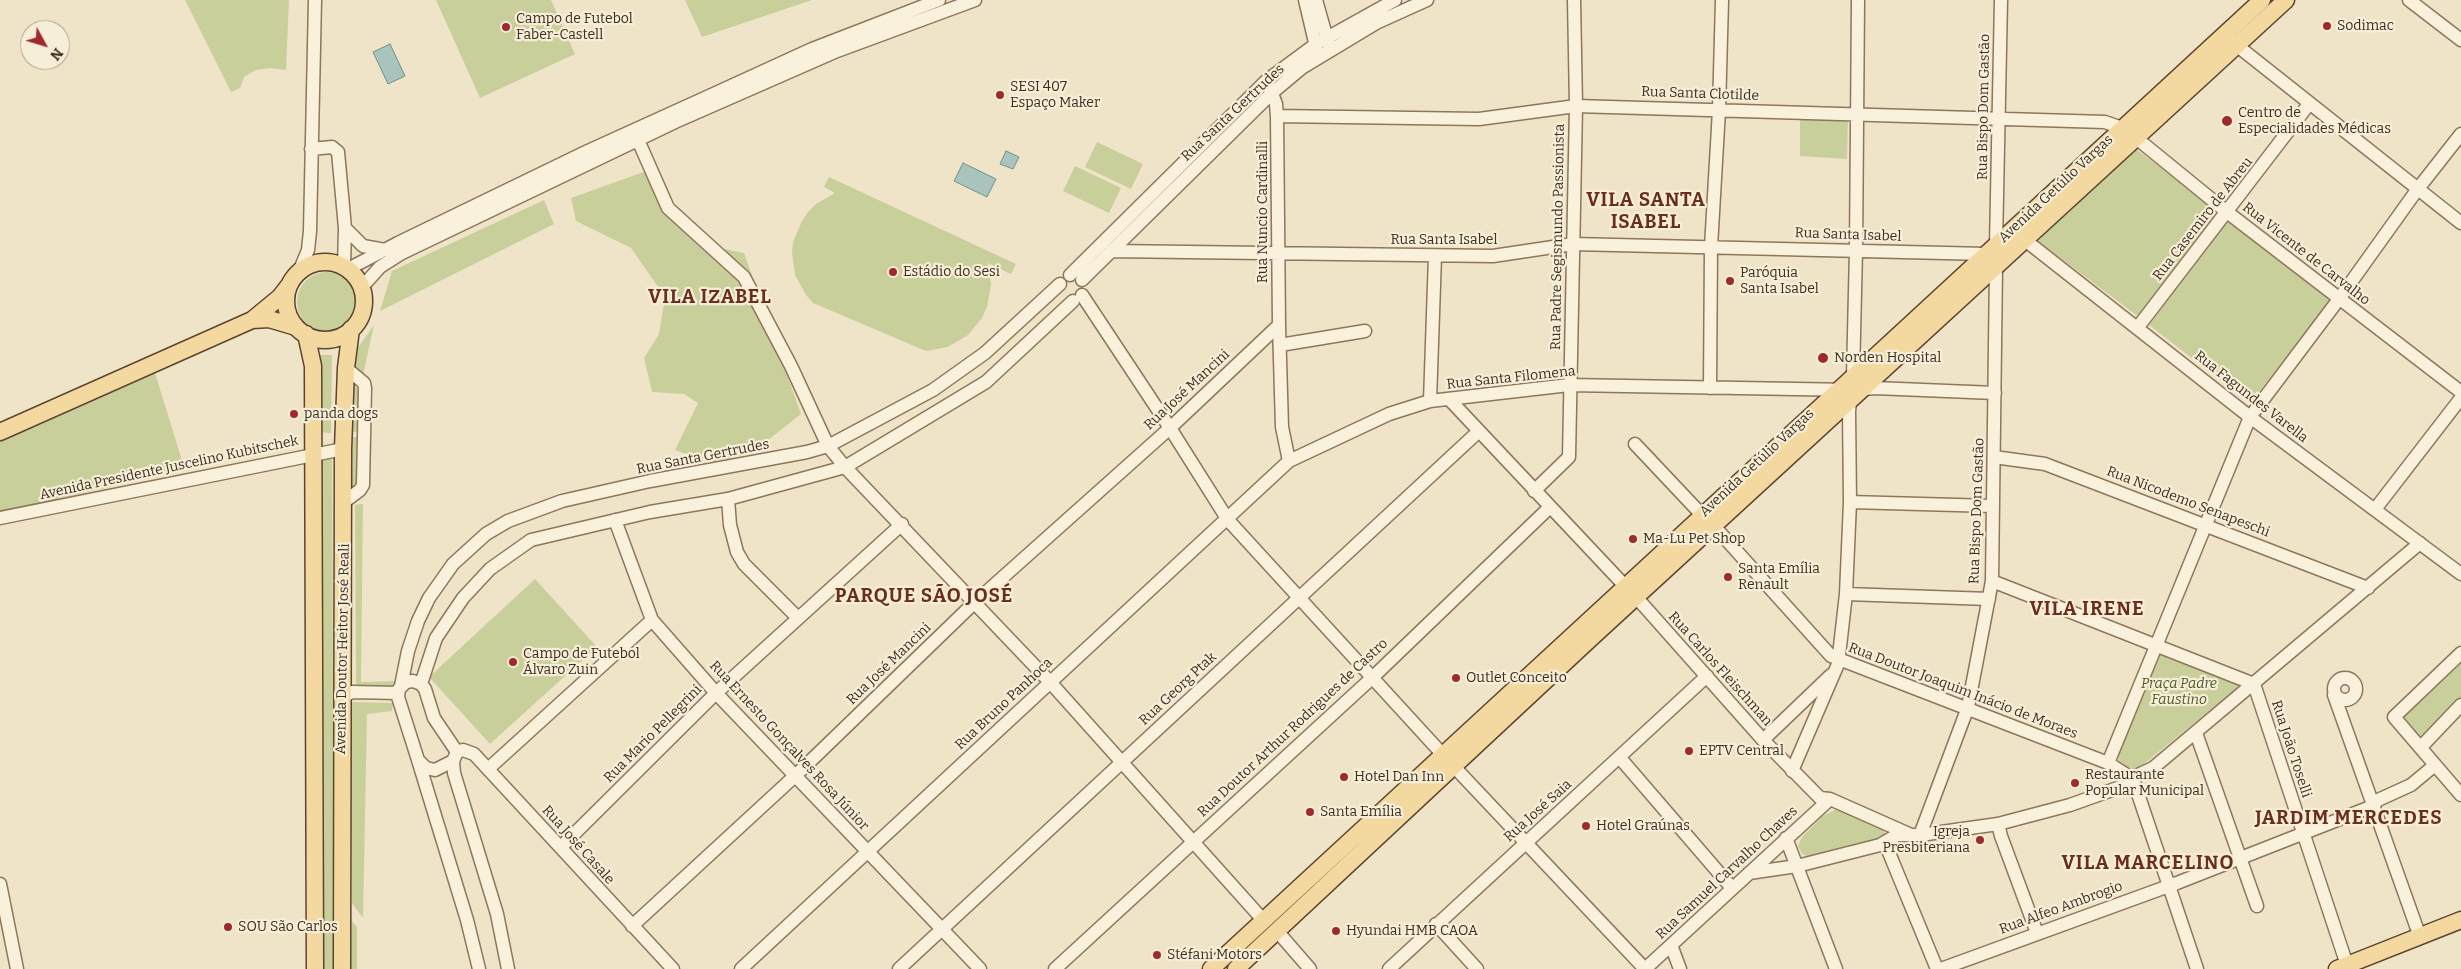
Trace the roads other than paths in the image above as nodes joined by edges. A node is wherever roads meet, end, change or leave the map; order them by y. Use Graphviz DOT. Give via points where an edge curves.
graph roads {
  1 [pos="315,0"];
  2 [pos="939,0"];
  3 [pos="975,0"];
  4 [pos="1305,0"];
  5 [pos="1316,0"];
  6 [pos="1395,0"];
  7 [pos="1427,0"];
  8 [pos="1574,0"];
  9 [pos="1722,0"];
  10 [pos="1858,0"];
  11 [pos="2001,0"];
  12 [pos="2262,0"];
  13 [pos="2286,0"];
  14 [pos="2409,0"];
  15 [pos="2224,34"];
  16 [pos="2461,40"];
  17 [pos="1324,44"];
  18 [pos="2237,46"];
  19 [pos="1266,81"];
  20 [pos="1273,92"];
  21 [pos="2310,104"];
  22 [pos="1576,106"];
  23 [pos="1719,110"];
  24 [pos="1858,114"];
  25 [pos="1277,116"];
  26 [pos="1998,118"];
  27 [pos="2129,132"];
  28 [pos="2461,134"];
  29 [pos="638,140"];
  30 [pos="312,149"];
  31 [pos="2417,190"];
  32 [pos="2227,212"];
  33 [pos="2461,224"];
  34 [pos="344,228"];
  35 [pos="2025,240"];
  36 [pos="1573,244"];
  37 [pos="1711,247"];
  38 [pos="384,250"];
  39 [pos="1856,250"];
  40 [pos="1110,251"];
  41 [pos="1278,254"];
  42 [pos="1993,255"];
  43 [pos="1435,256"];
  44 [pos="346,268"];
  45 [pos="1070,275"];
  46 [pos="295,278"];
  47 [pos="1082,280"];
  48 [pos="1060,284"];
  49 [pos="362,287"];
  50 [pos="1077,298"];
  51 [pos="2339,300"];
  52 [pos="252,320"];
  53 [pos="1279,325"];
  54 [pos="2138,327"];
  55 [pos="351,329"];
  56 [pos="301,331"];
  57 [pos="1365,331"];
  58 [pos="1280,345"];
  59 [pos="346,368"];
  60 [pos="1569,385"];
  61 [pos="1710,388"];
  62 [pos="1851,389"];
  63 [pos="2461,392"];
  64 [pos="1995,393"];
  65 [pos="2461,398"];
  66 [pos="1449,400"];
  67 [pos="1430,401"];
  68 [pos="2250,417"];
  69 [pos="1170,428"];
  70 [pos="1479,431"];
  71 [pos="0,432"];
  72 [pos="1635,444"];
  73 [pos="828,446"];
  74 [pos="343,449"];
  75 [pos="314,453"];
  76 [pos="1994,457"];
  77 [pos="1289,461"];
  78 [pos="844,467"];
  79 [pos="1534,491"];
  80 [pos="728,499"];
  81 [pos="344,502"];
  82 [pos="1850,502"];
  83 [pos="1992,506"];
  84 [pos="1550,507"];
  85 [pos="2376,508"];
  86 [pos="1701,514"];
  87 [pos="0,518"];
  88 [pos="615,520"];
  89 [pos="1228,520"];
  90 [pos="902,524"];
  91 [pos="2207,525"];
  92 [pos="1714,526"];
  93 [pos="2420,543"];
  94 [pos="2461,574"];
  95 [pos="1992,581"];
  96 [pos="1625,586"];
  97 [pos="2368,588"];
  98 [pos="1846,594"];
  99 [pos="1299,597"];
  100 [pos="1637,598"];
  101 [pos="1989,599"];
  102 [pos="974,603"];
  103 [pos="798,618"];
  104 [pos="652,620"];
  105 [pos="2156,644"];
  106 [pos="315,646"];
  107 [pos="342,646"];
  108 [pos="2461,653"];
  109 [pos="1838,658"];
  110 [pos="1835,671"];
  111 [pos="1373,676"];
  112 [pos="1707,676"];
  113 [pos="1050,682"];
  114 [pos="421,684"];
  115 [pos="2254,684"];
  116 [pos="400,690"];
  117 [pos="716,692"];
  118 [pos="2334,695"];
  119 [pos="314,698"];
  120 [pos="341,698"];
  121 [pos="2461,705"];
  122 [pos="1968,708"];
  123 [pos="2196,733"];
  124 [pos="1763,740"];
  125 [pos="2421,747"];
  126 [pos="455,756"];
  127 [pos="1620,758"];
  128 [pos="418,760"];
  129 [pos="1449,761"];
  130 [pos="1120,762"];
  131 [pos="2108,764"];
  132 [pos="2435,764"];
  133 [pos="488,769"];
  134 [pos="1792,771"];
  135 [pos="796,774"];
  136 [pos="2133,779"];
  137 [pos="2461,795"];
  138 [pos="1830,799"];
  139 [pos="2373,806"];
  140 [pos="1998,824"];
  141 [pos="2303,833"];
  142 [pos="1914,834"];
  143 [pos="1786,838"];
  144 [pos="1192,842"];
  145 [pos="1525,842"];
  146 [pos="1885,843"];
  147 [pos="561,847"];
  148 [pos="868,851"];
  149 [pos="2240,857"];
  150 [pos="1796,866"];
  151 [pos="1749,872"];
  152 [pos="0,884"];
  153 [pos="2170,885"];
  154 [pos="1732,888"];
  155 [pos="2257,906"];
  156 [pos="2461,920"];
  157 [pos="1436,924"];
  158 [pos="632,926"];
  159 [pos="1270,926"];
  160 [pos="942,929"];
  161 [pos="2036,933"];
  162 [pos="2420,937"];
  163 [pos="1671,945"];
  164 [pos="2342,967"];
  165 [pos="17,969"];
  166 [pos="315,969"];
  167 [pos="342,969"];
  168 [pos="479,969"];
  169 [pos="508,969"];
  170 [pos="673,969"];
  171 [pos="741,969"];
  172 [pos="899,969"];
  173 [pos="980,969"];
  174 [pos="1054,969"];
  175 [pos="1211,969"];
  176 [pos="1236,969"];
  177 [pos="1310,969"];
  178 [pos="1388,969"];
  179 [pos="1477,969"];
  180 [pos="1645,969"];
  181 [pos="1680,969"];
  182 [pos="1836,969"];
  183 [pos="1939,969"];
  184 [pos="2197,969"];
  1 -- 30 [label="street"];
  2 -- 38 [label="street" via="812,49 588,151"];
  3 -- 29 [label="street" via="836,52"];
  4 -- 17 [label="street"];
  5 -- 17 [label="street"];
  6 -- 17 [label="street, Rua Santa Gertrudes"];
  7 -- 17 [label="street, Rua Santa Gertrudes"];
  8 -- 22 [label="street, Rua Padre Segismundo Passionista"];
  9 -- 23 [label="street"];
  10 -- 24 [label="street"];
  11 -- 26 [label="street, Rua Bispo Dom Gastão"];
  12 -- 15 [label="main road, Avenida Getúlio Vargas"];
  13 -- 18 [label="main road, Avenida Getúlio Vargas"];
  14 -- 16 [label="street"];
  15 -- 18 [label="street"];
  15 -- 27 [label="main road, Avenida Getúlio Vargas"];
  17 -- 19 [label="street, Rua Santa Gertrudes"];
  17 -- 20 [label="street, Rua Santa Gertrudes" via="1318,57"];
  18 -- 21 [label="street"];
  18 -- 27 [label="main road, Avenida Getúlio Vargas"];
  19 -- 20 [label="street, Rua Nuncio Cardinalli"];
  19 -- 45 [label="street, Rua Santa Gertrudes"];
  20 -- 25 [label="street, Rua Nuncio Cardinalli"];
  20 -- 40 [label="street, Rua Santa Gertrudes"];
  21 -- 31 [label="street"];
  21 -- 32 [label="street, Rua Casemiro de Abreu"];
  22 -- 23 [label="street, Rua Santa Clotilde"];
  22 -- 25 [label="street, Rua Santa Clotilde" via="1479,118"];
  22 -- 36 [label="street, Rua Padre Segismundo Passionista"];
  23 -- 24 [label="street, Rua Santa Clotilde"];
  23 -- 37 [label="street"];
  24 -- 26 [label="street, Rua Santa Clotilde"];
  24 -- 39 [label="street"];
  25 -- 41 [label="street, Rua Nuncio Cardinalli"];
  26 -- 27 [label="street, Rua Santa Clotilde" via="2105,122"];
  26 -- 42 [label="street, Rua Bispo Dom Gastão"];
  27 -- 32 [label="street, Rua Vicente de Carvalho"];
  27 -- 35 [label="main road, Avenida Getúlio Vargas"];
  27 -- 42 [label="main road, Avenida Getúlio Vargas"];
  28 -- 31 [label="street"];
  29 -- 49 [label="street" via="402,253 380,267"];
  29 -- 73 [label="street" via="668,208 744,276"];
  30 -- 34 [label="street" via="332,147 338,152"];
  30 -- 46 [label="street" via="308,250"];
  31 -- 33 [label="street"];
  31 -- 51 [label="street"];
  32 -- 51 [label="street, Rua Vicente de Carvalho"];
  32 -- 54 [label="street, Rua Casemiro de Abreu"];
  34 -- 38 [label="street" via="363,246"];
  34 -- 44 [label="street"];
  35 -- 42 [label="main road, Avenida Getúlio Vargas"];
  35 -- 54 [label="street, Rua Fagundes Varella"];
  36 -- 37 [label="street, Rua Santa Isabel"];
  36 -- 43 [label="street, Rua Santa Isabel" via="1493,256"];
  36 -- 60 [label="street, Rua Padre Segismundo Passionista"];
  37 -- 39 [label="street, Rua Santa Isabel"];
  37 -- 61 [label="street"];
  38 -- 44 [label="street"];
  39 -- 42 [label="street, Rua Santa Isabel"];
  39 -- 62 [label="street"];
  40 -- 41 [label="street, Rua Santa Isabel"];
  40 -- 47 [label="street, Rua Santa Gertrudes"];
  41 -- 43 [label="street, Rua Santa Isabel"];
  41 -- 53 [label="street, Rua Nuncio Cardinalli"];
  42 -- 62 [label="main road, Avenida Getúlio Vargas"];
  42 -- 64 [label="street, Rua Bispo Dom Gastão"];
  43 -- 67 [label="street"];
  44 -- 46 [label="main road" via="331,262 319,262 308,266"];
  44 -- 49 [label="main road"];
  45 -- 47 [label="street"];
  45 -- 48 [label="street" via="1063,277"];
  46 -- 52 [label="main road" via="280,297"];
  46 -- 56 [label="main road" via="287,307"];
  47 -- 50 [label="street" via="1084,285"];
  48 -- 50 [label="street" via="1060,293 1066,299"];
  48 -- 73 [label="street, Rua Santa Gertrudes" via="992,347 933,390"];
  49 -- 55 [label="main road" via="363,310"];
  50 -- 69 [label="street"];
  50 -- 78 [label="street" via="986,382"];
  51 -- 63 [label="street, Rua Vicente de Carvalho"];
  51 -- 68 [label="street"];
  52 -- 56 [label="main road" via="269,319"];
  52 -- 71 [label="main road"];
  53 -- 58 [label="street, Rua Nuncio Cardinalli"];
  53 -- 69 [label="street, Rua José Mancini"];
  54 -- 68 [label="street, Rua Fagundes Varella"];
  55 -- 56 [label="main road" via="330,339 317,339"];
  55 -- 59 [label="main road, Avenida Doutor Heitor José Reali"];
  56 -- 75 [label="main road, Avenida Doutor Heitor José Reali" via="313,366"];
  57 -- 58 [label="street"];
  58 -- 77 [label="street, Rua Nuncio Cardinalli" via="1282,427"];
  59 -- 74 [label="main road, Avenida Doutor Heitor José Reali"];
  59 -- 81 [label="street" via="364,383 365,388 363,485"];
  60 -- 61 [label="street, Rua Santa Filomena"];
  60 -- 66 [label="street, Rua Santa Filomena"];
  60 -- 79 [label="street, Rua Padre Segismundo Passionista" via="1569,457"];
  61 -- 62 [label="street, Rua Santa Filomena"];
  62 -- 64 [label="street, Rua Santa Filomena"];
  62 -- 82 [label="street"];
  62 -- 86 [label="main road, Avenida Getúlio Vargas"];
  62 -- 92 [label="main road, Avenida Getúlio Vargas"];
  64 -- 76 [label="street, Rua Bispo Dom Gastão"];
  65 -- 85 [label="street"];
  66 -- 67 [label="street, Rua Santa Filomena"];
  66 -- 70 [label="street"];
  67 -- 77 [label="street, Rua Santa Filomena" via="1390,414"];
  68 -- 85 [label="street, Rua Fagundes Varella"];
  68 -- 91 [label="street"];
  69 -- 89 [label="street"];
  69 -- 102 [label="street, Rua José Mancini"];
  70 -- 79 [label="street"];
  70 -- 99 [label="street, Rua Georg Ptak"];
  72 -- 86 [label="street"];
  73 -- 78 [label="street"];
  73 -- 116 [label="street, Rua Santa Gertrudes" via="562,501 508,521 465,551 429,598 408,651"];
  74 -- 75 [label="street, Avenida Presidente Juscelino Kubitschek"];
  74 -- 81 [label="main road, Avenida Doutor Heitor José Reali"];
  75 -- 87 [label="street, Avenida Presidente Juscelino Kubitschek"];
  75 -- 106 [label="main road, Avenida Doutor Heitor José Reali"];
  76 -- 83 [label="street, Rua Bispo Dom Gastão"];
  76 -- 91 [label="street, Rua Nicodemo Senapeschi" via="2045,464"];
  77 -- 89 [label="street, Rua Bruno Panhoca"];
  78 -- 80 [label="street"];
  78 -- 90 [label="street"];
  79 -- 84 [label="street"];
  80 -- 88 [label="street"];
  80 -- 103 [label="street" via="731,532 744,564"];
  81 -- 107 [label="main road, Avenida Doutor Heitor José Reali"];
  82 -- 83 [label="street"];
  82 -- 98 [label="street"];
  83 -- 95 [label="street, Rua Bispo Dom Gastão"];
  84 -- 96 [label="street"];
  84 -- 111 [label="street, Rua Doutor Arthur Rodrigues de Castro"];
  85 -- 93 [label="street, Rua Fagundes Varella"];
  86 -- 96 [label="main road, Avenida Getúlio Vargas"];
  88 -- 104 [label="street, Rua Ernesto Gonçalves Rosa Júnior"];
  88 -- 114 [label="street" via="531,540 490,569 463,598 436,638"];
  89 -- 99 [label="street"];
  89 -- 113 [label="street, Rua Bruno Panhoca"];
  90 -- 102 [label="street"];
  90 -- 103 [label="street, Rua Mario Pellegrini"];
  91 -- 97 [label="street, Rua Nicodemo Senapeschi"];
  91 -- 105 [label="street"];
  92 -- 100 [label="main road, Avenida Getúlio Vargas"];
  92 -- 109 [label="street, Rua Doutor Joaquim Inácio de Moraes" via="1830,656"];
  93 -- 94 [label="street, Rua Fagundes Varella"];
  93 -- 97 [label="street"];
  95 -- 101 [label="street, Rua Bispo Dom Gastão"];
  95 -- 105 [label="street"];
  96 -- 129 [label="main road, Avenida Getúlio Vargas"];
  97 -- 115 [label="street"];
  98 -- 101 [label="street"];
  98 -- 109 [label="street"];
  99 -- 111 [label="street"];
  99 -- 130 [label="street, Rua Georg Ptak"];
  100 -- 112 [label="street, Rua Carlos Fleischman"];
  100 -- 129 [label="main road, Avenida Getúlio Vargas"];
  101 -- 122 [label="street, Rua Bispo Dom Gastão"];
  102 -- 113 [label="street"];
  102 -- 135 [label="street, Rua José Mancini"];
  103 -- 117 [label="street, Rua Mario Pellegrini"];
  104 -- 117 [label="street, Rua Ernesto Gonçalves Rosa Júnior"];
  104 -- 133 [label="street"];
  105 -- 115 [label="street"];
  105 -- 131 [label="street"];
  106 -- 107 [label="main road"];
  106 -- 119 [label="main road, Avenida Doutor Heitor José Reali"];
  107 -- 120 [label="main road, Avenida Doutor Heitor José Reali"];
  108 -- 125 [label="street" via="2394,716"];
  109 -- 110 [label="street"];
  109 -- 122 [label="street, Rua Doutor Joaquim Inácio de Moraes"];
  110 -- 124 [label="street"];
  110 -- 134 [label="street"];
  111 -- 129 [label="street"];
  111 -- 144 [label="street, Rua Doutor Arthur Rodrigues de Castro"];
  112 -- 124 [label="street, Rua Carlos Fleischman"];
  112 -- 127 [label="street, Rua José Saia"];
  113 -- 130 [label="street"];
  113 -- 148 [label="street, Rua Bruno Panhoca"];
  114 -- 116 [label="street" via="406,682"];
  114 -- 126 [label="street" via="434,718"];
  115 -- 123 [label="street"];
  115 -- 141 [label="street, Rua João Toselli"];
  116 -- 120 [label="street" via="352,692"];
  116 -- 128 [label="street"];
  117 -- 135 [label="street, Rua Ernesto Gonçalves Rosa Júnior"];
  117 -- 147 [label="street, Rua Mario Pellegrini"];
  118 -- 139 [label="street"];
  119 -- 120 [label="main road"];
  119 -- 166 [label="main road, Avenida Doutor Heitor José Reali"];
  120 -- 167 [label="main road, Avenida Doutor Heitor José Reali"];
  121 -- 125 [label="street"];
  122 -- 131 [label="street, Rua Doutor Joaquim Inácio de Moraes"];
  122 -- 142 [label="street, Rua Bispo Dom Gastão"];
  123 -- 136 [label="street" via="2153,768"];
  123 -- 149 [label="street"];
  124 -- 134 [label="street, Rua Carlos Fleischman"];
  125 -- 132 [label="street"];
  126 -- 128 [label="street" via="435,770 426,768"];
  126 -- 133 [label="street, Rua José Casale" via="463,750 470,751"];
  126 -- 169 [label="street" via="454,773 497,914"];
  127 -- 145 [label="street, Rua José Saia"];
  127 -- 154 [label="street"];
  128 -- 168 [label="street"];
  129 -- 145 [label="street"];
  129 -- 159 [label="main road, Avenida Getúlio Vargas"];
  130 -- 144 [label="street"];
  130 -- 160 [label="street, Rua Georg Ptak"];
  131 -- 136 [label="street, Rua Doutor Joaquim Inácio de Moraes"];
  132 -- 137 [label="street"];
  132 -- 139 [label="street, Rua Alfeo Ambrogio" via="2411,785 2378,800"];
  133 -- 147 [label="street, Rua José Casale"];
  134 -- 138 [label="street, Rua Carlos Fleischman" via="1820,798"];
  135 -- 148 [label="street, Rua Ernesto Gonçalves Rosa Júnior"];
  135 -- 158 [label="street, Rua José Mancini"];
  136 -- 140 [label="street" via="2126,785 2070,805"];
  136 -- 153 [label="street"];
  138 -- 142 [label="street, Rua Carlos Fleischman"];
  138 -- 143 [label="street, Rua Samuel Carvalho Chaves"];
  139 -- 141 [label="street, Rua Alfeo Ambrogio"];
  139 -- 162 [label="street"];
  140 -- 142 [label="street"];
  140 -- 161 [label="street"];
  141 -- 149 [label="street, Rua Alfeo Ambrogio"];
  141 -- 164 [label="street, Rua João Toselli"];
  142 -- 146 [label="street" via="1897,835"];
  143 -- 150 [label="street"];
  143 -- 151 [label="street, Rua Samuel Carvalho Chaves"];
  144 -- 159 [label="street"];
  144 -- 174 [label="street, Rua Doutor Arthur Rodrigues de Castro"];
  145 -- 157 [label="street, Rua José Saia"];
  145 -- 180 [label="street"];
  146 -- 150 [label="street"];
  146 -- 183 [label="street"];
  147 -- 158 [label="street, Rua José Casale"];
  148 -- 160 [label="street, Rua Ernesto Gonçalves Rosa Júnior"];
  148 -- 171 [label="street, Rua Bruno Panhoca"];
  149 -- 153 [label="street, Rua Alfeo Ambrogio"];
  149 -- 155 [label="street"];
  150 -- 151 [label="street"];
  150 -- 182 [label="street"];
  151 -- 154 [label="street, Rua Samuel Carvalho Chaves"];
  152 -- 165 [label="street"];
  153 -- 161 [label="street, Rua Alfeo Ambrogio"];
  153 -- 184 [label="street"];
  154 -- 163 [label="street, Rua Samuel Carvalho Chaves"];
  156 -- 162 [label="main road"];
  157 -- 178 [label="street, Rua José Saia"];
  157 -- 179 [label="street"];
  158 -- 170 [label="street, Rua José Casale"];
  159 -- 175 [label="main road, Avenida Getúlio Vargas"];
  159 -- 176 [label="main road, Avenida Getúlio Vargas"];
  159 -- 177 [label="street"];
  160 -- 172 [label="street, Rua Georg Ptak"];
  160 -- 173 [label="street, Rua Ernesto Gonçalves Rosa Júnior"];
  161 -- 183 [label="street, Rua Alfeo Ambrogio"];
  162 -- 164 [label="main road"];
  163 -- 180 [label="street, Rua Samuel Carvalho Chaves"];
  163 -- 181 [label="street"];
}
